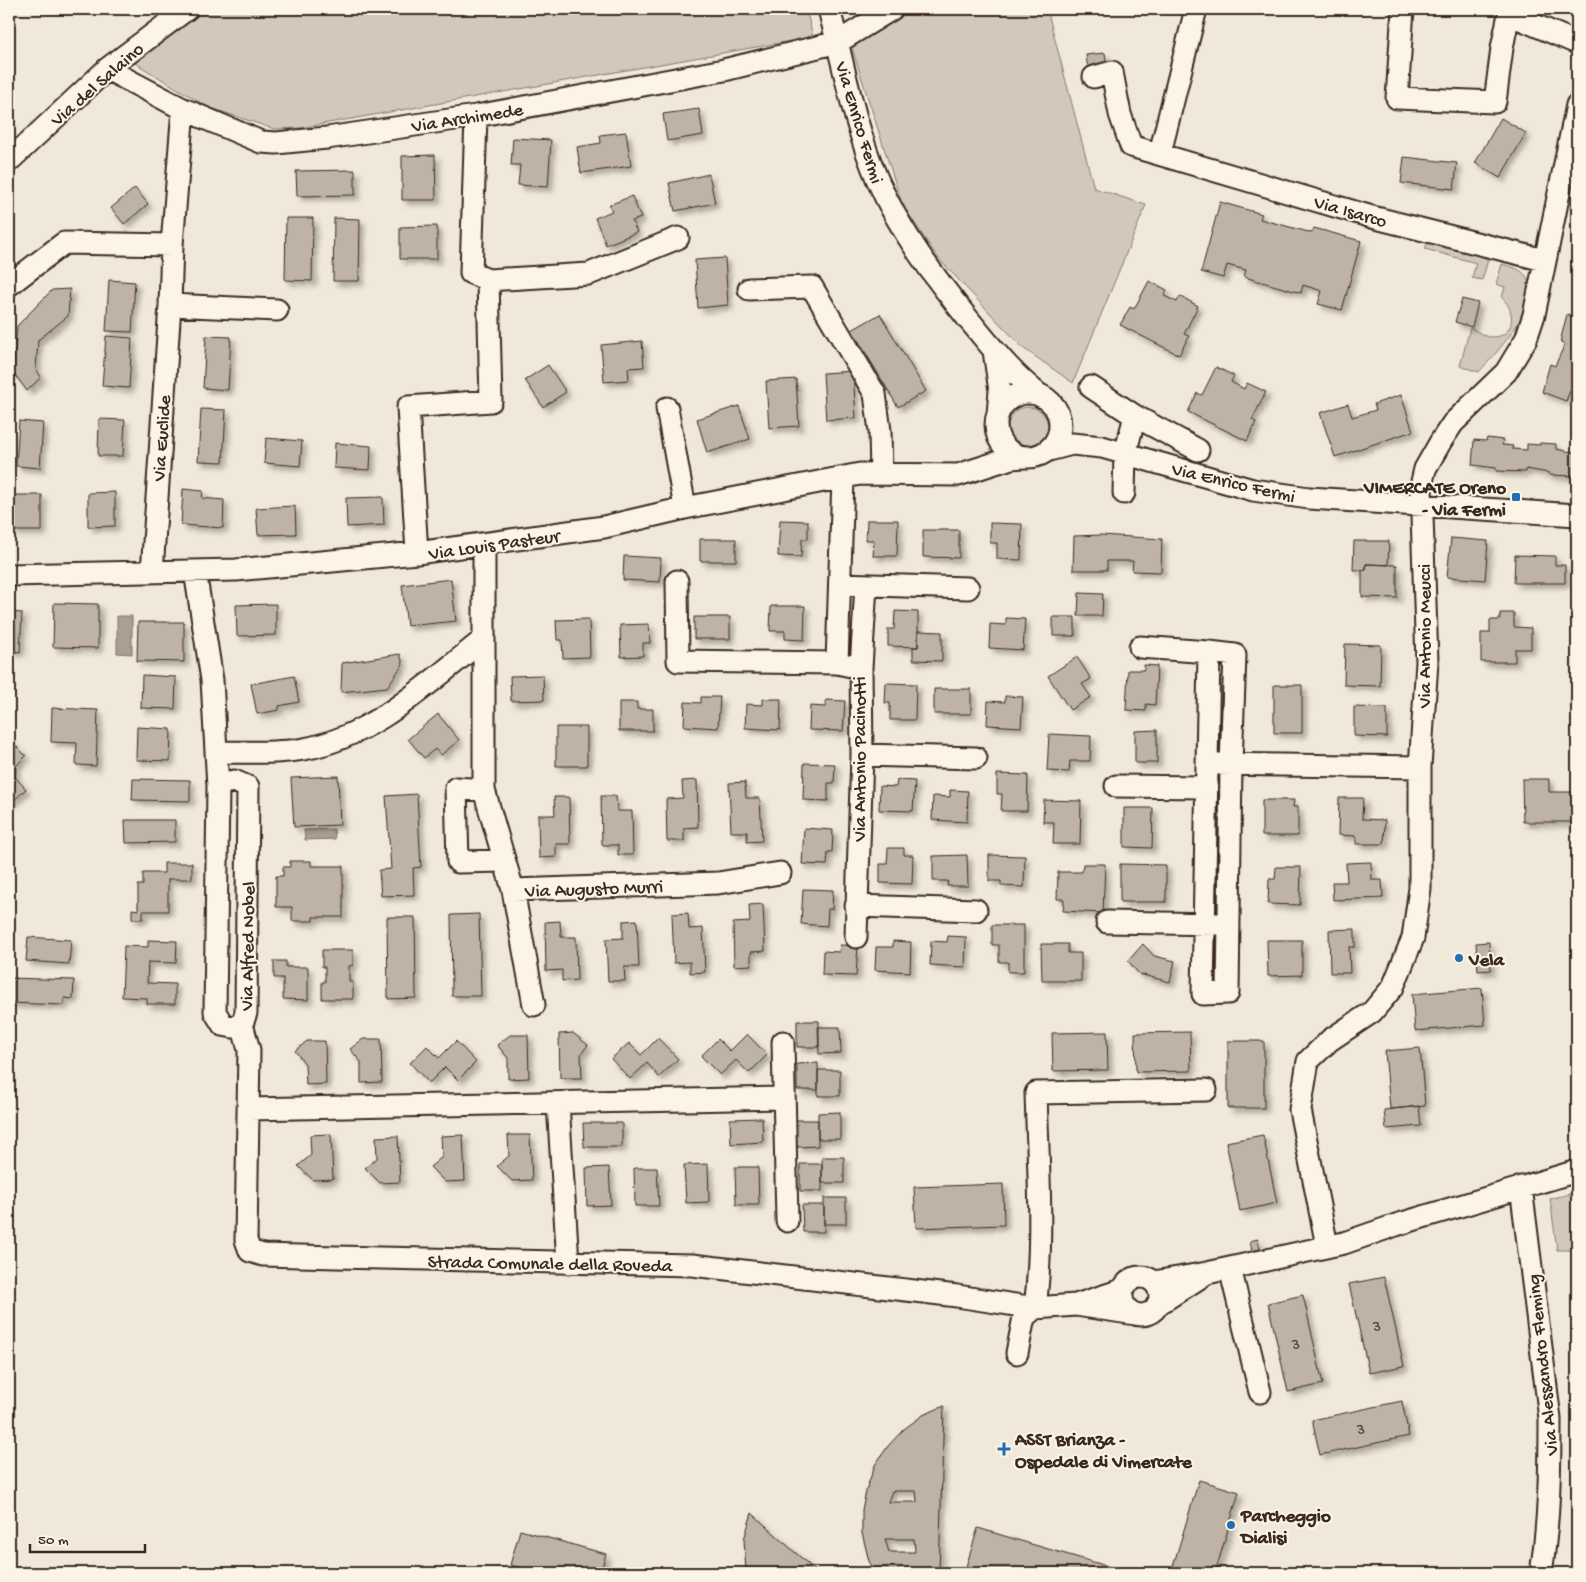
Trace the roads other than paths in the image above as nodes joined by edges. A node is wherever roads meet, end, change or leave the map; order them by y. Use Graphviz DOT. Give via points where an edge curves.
graph roads {
  1 [pos="187,9"];
  2 [pos="829,9"];
  3 [pos="892,9"];
  4 [pos="1196,9"];
  5 [pos="1404,9"];
  6 [pos="838,42"];
  7 [pos="1577,44"];
  8 [pos="107,70"];
  9 [pos="1094,77"];
  10 [pos="1577,105"];
  11 [pos="183,109"];
  12 [pos="476,116"];
  13 [pos="1160,153"];
  14 [pos="9,160"];
  15 [pos="678,238"];
  16 [pos="172,245"];
  17 [pos="1544,260"];
  18 [pos="488,280"];
  19 [pos="9,285"];
  20 [pos="749,289"];
  21 [pos="170,305"];
  22 [pos="277,310"];
  23 [pos="994,351"];
  24 [pos="1090,387"];
  25 [pos="1042,397"];
  26 [pos="666,408"];
  27 [pos="1057,413"];
  28 [pos="1135,416"];
  29 [pos="998,424"];
  30 [pos="1102,447"];
  31 [pos="1049,450"];
  32 [pos="1198,450"];
  33 [pos="1125,454"];
  34 [pos="1025,457"];
  35 [pos="974,471"];
  36 [pos="881,474"];
  37 [pos="843,478"];
  38 [pos="1124,493"];
  39 [pos="1420,506"];
  40 [pos="685,508"];
  41 [pos="1577,514"];
  42 [pos="484,545"];
  43 [pos="417,553"];
  44 [pos="195,571"];
  45 [pos="152,572"];
  46 [pos="9,575"];
  47 [pos="677,581"];
  48 [pos="840,584"];
  49 [pos="866,585"];
  50 [pos="968,588"];
  51 [pos="484,638"];
  52 [pos="1140,647"];
  53 [pos="1209,652"];
  54 [pos="837,663"];
  55 [pos="861,668"];
  56 [pos="216,752"];
  57 [pos="248,752"];
  58 [pos="862,755"];
  59 [pos="976,758"];
  60 [pos="1206,764"];
  61 [pos="1231,764"];
  62 [pos="1420,767"];
  63 [pos="1116,786"];
  64 [pos="218,787"];
  65 [pos="248,787"];
  66 [pos="1205,787"];
  67 [pos="484,790"];
  68 [pos="504,861"];
  69 [pos="780,873"];
  70 [pos="512,890"];
  71 [pos="856,906"];
  72 [pos="976,910"];
  73 [pos="1107,922"];
  74 [pos="1203,924"];
  75 [pos="1229,924"];
  76 [pos="856,938"];
  77 [pos="534,1005"];
  78 [pos="242,1024"];
  79 [pos="783,1042"];
  80 [pos="1206,1090"];
  81 [pos="784,1098"];
  82 [pos="558,1102"];
  83 [pos="249,1109"];
  84 [pos="1577,1171"];
  85 [pos="1521,1187"];
  86 [pos="787,1220"];
  87 [pos="1327,1246"];
  88 [pos="568,1263"];
  89 [pos="1230,1268"];
  90 [pos="1207,1273"];
  91 [pos="1154,1282"];
  92 [pos="1122,1290"];
  93 [pos="1157,1305"];
  94 [pos="1076,1306"];
  95 [pos="1036,1308"];
  96 [pos="1136,1314"];
  97 [pos="1017,1353"];
  98 [pos="1260,1392"];
  99 [pos="1541,1573"];
  1 -- 8 [label="street, Via del Salaino"];
  2 -- 6 [label="street, Via Enrico Fermi"];
  3 -- 6 [label="street, Via Archimede"];
  4 -- 13 [label="street"];
  5 -- 7 [label="street" via="1397,98 1495,102 1509,14"];
  6 -- 12 [label="street, Via Archimede" via="724,70"];
  6 -- 23 [label="street, Via Enrico Fermi" via="863,141 888,202 934,274"];
  8 -- 11 [label="street, Via Archimede"];
  8 -- 14 [label="street, Via del Salaino"];
  9 -- 13 [label="street, Via Isarco" via="1112,72 1120,114 1131,146"];
  10 -- 17 [label="street"];
  11 -- 12 [label="street, Via Archimede" via="261,142 276,143"];
  11 -- 16 [label="street, Via Euclide"];
  12 -- 18 [label="street" via="471,273"];
  13 -- 17 [label="street, Via Isarco" via="1372,217"];
  15 -- 18 [label="street" via="589,274"];
  16 -- 19 [label="street" via="64,243"];
  16 -- 21 [label="street, Via Euclide"];
  17 -- 39 [label="street" via="1526,340 1506,372 1440,441 1425,469"];
  18 -- 43 [label="street" via="491,401 408,407"];
  20 -- 36 [label="street" via="812,287 875,394"];
  21 -- 22 [label="street"];
  21 -- 45 [label="street, Via Euclide"];
  23 -- 25 [label="street, Via Enrico Fermi" via="1023,383"];
  23 -- 29 [label="street, Via Enrico Fermi" via="1000,391"];
  24 -- 28 [label="street"];
  25 -- 27 [label="street"];
  25 -- 29 [label="street" via="1018,395 1006,402"];
  26 -- 40 [label="street"];
  27 -- 30 [label="street, Via Enrico Fermi" via="1074,430"];
  27 -- 31 [label="street" via="1059,433"];
  28 -- 32 [label="street"];
  28 -- 33 [label="street"];
  29 -- 34 [label="street" via="1008,450"];
  29 -- 35 [label="street" via="990,454"];
  30 -- 31 [label="street, Via Enrico Fermi" via="1072,444"];
  30 -- 33 [label="street, Via Enrico Fermi"];
  31 -- 34 [label="street" via="1038,456"];
  33 -- 38 [label="street"];
  33 -- 39 [label="street, Via Enrico Fermi" via="1270,492"];
  34 -- 35 [label="street, Via Louis Pasteur" via="1011,458"];
  35 -- 36 [label="street, Via Louis Pasteur" via="930,476"];
  36 -- 37 [label="street, Via Louis Pasteur"];
  37 -- 40 [label="street, Via Louis Pasteur"];
  37 -- 48 [label="street, Via Antonio Pacinotti"];
  39 -- 41 [label="street, Via Enrico Fermi"];
  39 -- 62 [label="street, Via Antonio Meucci" via="1427,662"];
  40 -- 42 [label="street, Via Louis Pasteur" via="604,527"];
  42 -- 43 [label="street, Via Louis Pasteur"];
  42 -- 51 [label="street, Via Augusto Murri"];
  43 -- 44 [label="street, Via Louis Pasteur"];
  44 -- 45 [label="street, Via Louis Pasteur"];
  44 -- 56 [label="street, Via Alfred Nobel" via="212,680"];
  45 -- 46 [label="street, Via Louis Pasteur"];
  47 -- 54 [label="street" via="678,661"];
  48 -- 49 [label="street"];
  48 -- 54 [label="street, Via Antonio Pacinotti"];
  49 -- 50 [label="street"];
  49 -- 55 [label="street"];
  51 -- 57 [label="street" via="368,728 304,749"];
  51 -- 67 [label="street, Via Augusto Murri"];
  52 -- 53 [label="street"];
  53 -- 60 [label="street"];
  53 -- 61 [label="street" via="1235,655"];
  54 -- 55 [label="street, Via Antonio Pacinotti"];
  55 -- 58 [label="street, Via Antonio Pacinotti"];
  56 -- 57 [label="street"];
  56 -- 64 [label="street, Via Alfred Nobel"];
  57 -- 65 [label="street, Via Alfred Nobel"];
  58 -- 59 [label="street"];
  58 -- 71 [label="street, Via Antonio Pacinotti"];
  60 -- 61 [label="street"];
  60 -- 66 [label="street"];
  61 -- 62 [label="street"];
  61 -- 75 [label="street"];
  62 -- 87 [label="street, Via Antonio Meucci" via="1420,888 1413,938 1393,988 1372,1012 1330,1040 1308,1061 1303,1083 1300,1110"];
  63 -- 66 [label="street"];
  64 -- 65 [label="street" via="224,782 234,782"];
  64 -- 78 [label="street, Via Alfred Nobel" via="215,1012 223,1025 233,1027"];
  65 -- 78 [label="street, Via Alfred Nobel" via="246,1013"];
  66 -- 74 [label="street"];
  67 -- 68 [label="street, Via Augusto Murri"];
  67 -- 68 [label="street" via="456,788 458,862"];
  68 -- 70 [label="street, Via Augusto Murri"];
  69 -- 70 [label="street, Via Augusto Murri" via="718,883"];
  70 -- 77 [label="street"];
  71 -- 72 [label="street"];
  71 -- 76 [label="street, Via Antonio Pacinotti"];
  73 -- 74 [label="street"];
  74 -- 75 [label="street"];
  74 -- 75 [label="street" via="1203,994 1228,993"];
  78 -- 83 [label="street, Strada Comunale della Roveda" via="249,1050"];
  79 -- 81 [label="street"];
  80 -- 95 [label="street" via="1036,1093 1039,1240"];
  81 -- 82 [label="street"];
  81 -- 86 [label="street"];
  82 -- 83 [label="street"];
  82 -- 88 [label="street"];
  83 -- 88 [label="street, Strada Comunale della Roveda" via="246,1240 250,1251 282,1256"];
  84 -- 85 [label="street"];
  85 -- 87 [label="street"];
  85 -- 99 [label="street, Via Alessandro Fleming" via="1550,1419 1548,1533"];
  87 -- 89 [label="street, Strada Comunale della Roveda"];
  88 -- 95 [label="street, Strada Comunale della Roveda" via="692,1265"];
  89 -- 90 [label="street, Strada Comunale della Roveda"];
  89 -- 98 [label="street"];
  90 -- 91 [label="street, Strada Comunale della Roveda"];
  90 -- 93 [label="street, Strada Comunale della Roveda"];
  91 -- 92 [label="street, Strada Comunale della Roveda" via="1149,1278 1136,1277"];
  91 -- 93 [label="street" via="1160,1294"];
  92 -- 94 [label="street, Strada Comunale della Roveda"];
  92 -- 96 [label="street" via="1123,1303"];
  93 -- 96 [label="street, Strada Comunale della Roveda" via="1148,1313"];
  94 -- 95 [label="street, Strada Comunale della Roveda"];
  94 -- 96 [label="street, Strada Comunale della Roveda"];
  95 -- 97 [label="street" via="1024,1317"];
}
